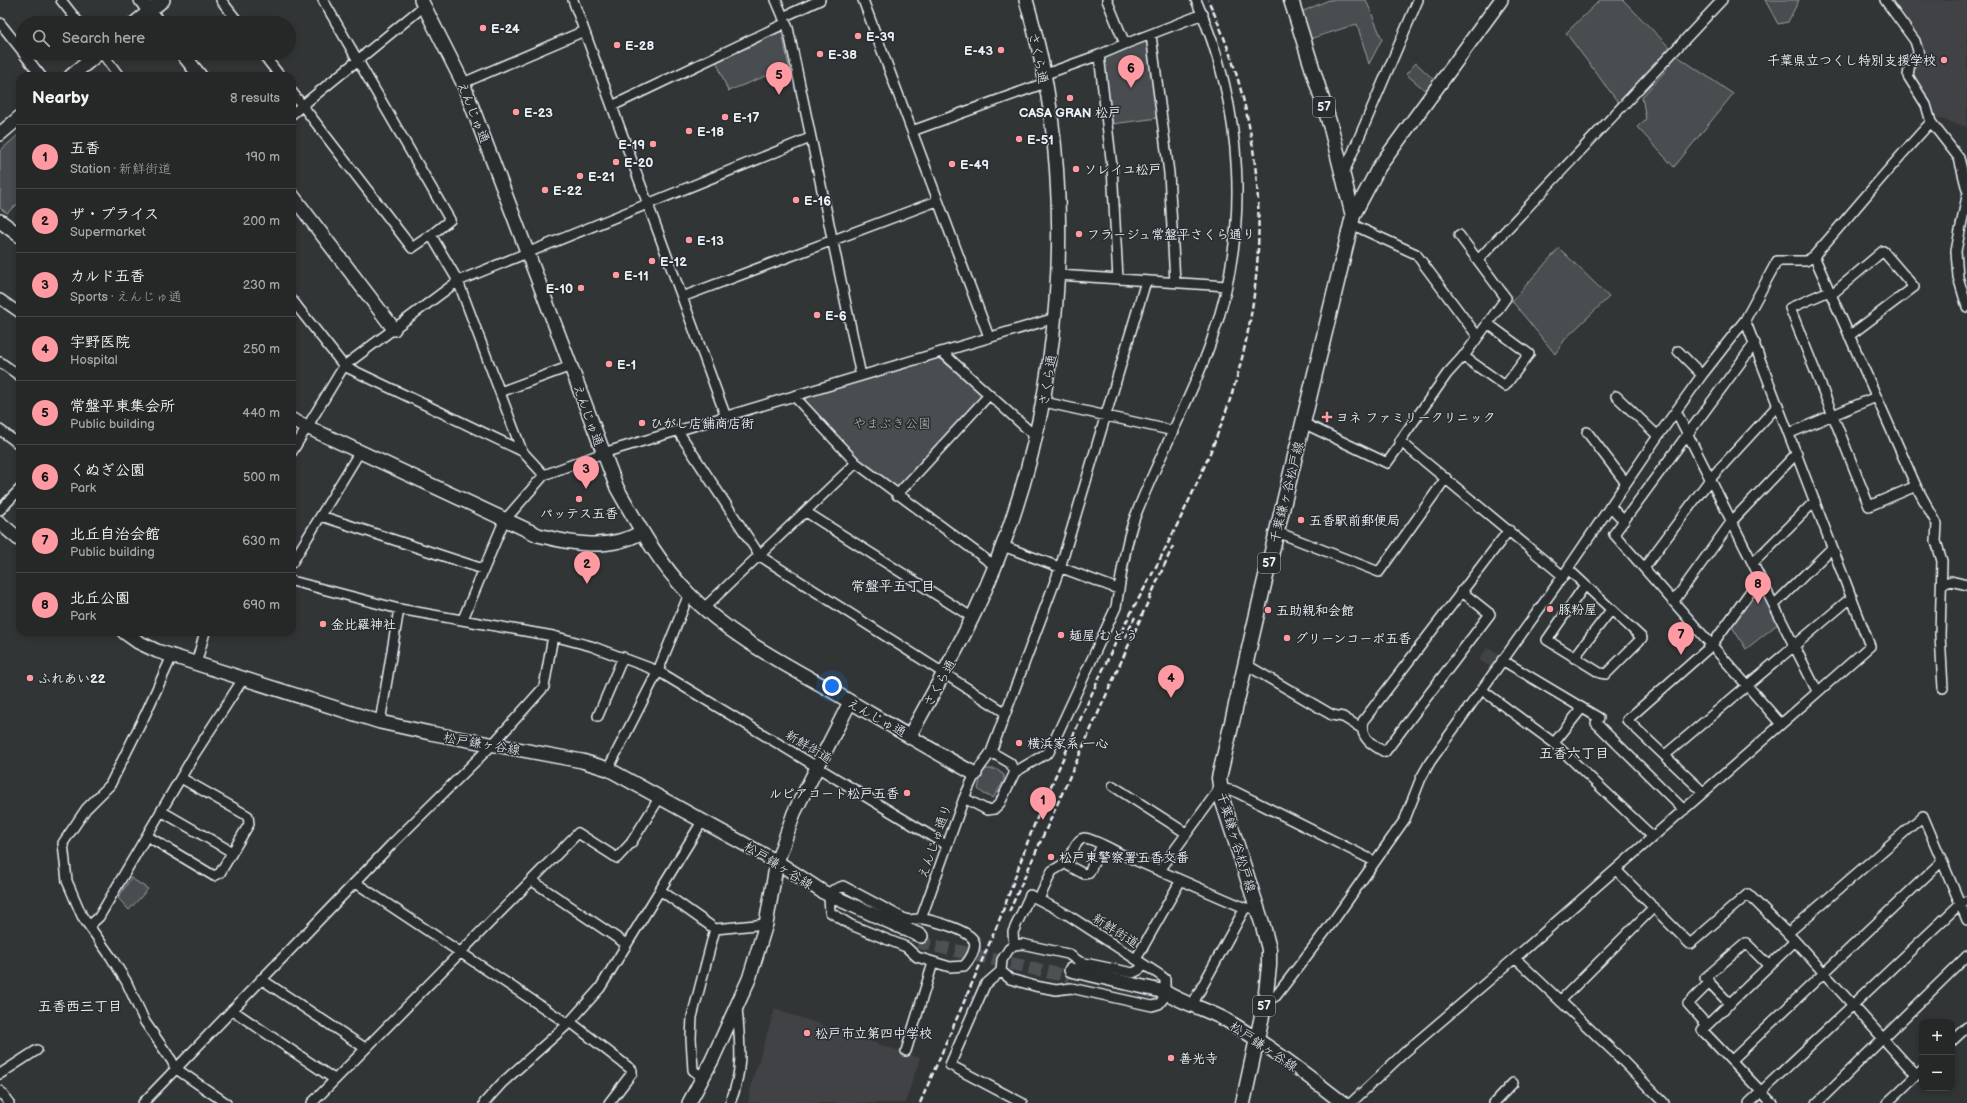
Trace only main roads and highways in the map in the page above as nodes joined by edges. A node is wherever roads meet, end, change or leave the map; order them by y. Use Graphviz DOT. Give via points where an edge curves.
graph roads {
  1 [pos="1291,0"];
  2 [pos="1243,1103"];
  1 -- 2 [label="main road, 千葉鎌ヶ谷松戸線 / 57" via="1331,128 1352,220 1221,768 1220,788 1251,908 1268,949 1265,1002"];
}
